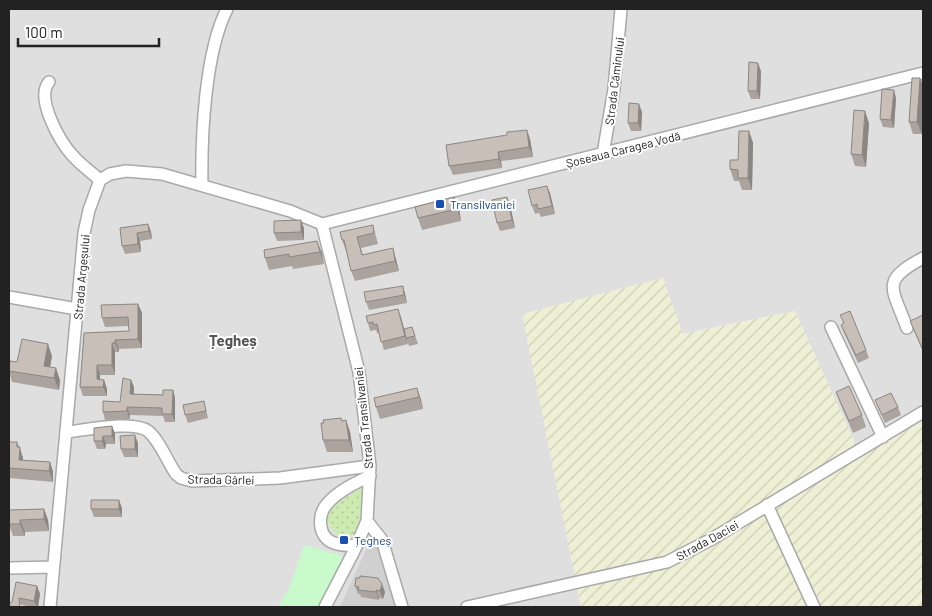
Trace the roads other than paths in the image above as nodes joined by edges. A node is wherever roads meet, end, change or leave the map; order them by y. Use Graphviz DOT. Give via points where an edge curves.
graph roads {
  1 [pos="227,9"];
  2 [pos="621,9"];
  3 [pos="923,72"];
  4 [pos="49,82"];
  5 [pos="603,154"];
  6 [pos="100,180"];
  7 [pos="202,185"];
  8 [pos="322,224"];
  9 [pos="923,258"];
  10 [pos="9,297"];
  11 [pos="77,310"];
  12 [pos="831,327"];
  13 [pos="907,328"];
  14 [pos="923,412"];
  15 [pos="67,432"];
  16 [pos="884,437"];
  17 [pos="370,471"];
  18 [pos="767,505"];
  19 [pos="367,521"];
  20 [pos="357,545"];
  21 [pos="53,567"];
  22 [pos="9,568"];
  23 [pos="50,607"];
  24 [pos="325,607"];
  25 [pos="402,607"];
  26 [pos="467,607"];
  27 [pos="814,607"];
  1 -- 7 [label="street" via="215,44 202,127"];
  2 -- 5 [label="street, Strada Căminului" via="614,96"];
  3 -- 5 [label="street, Șoseaua Caragea Vodă"];
  4 -- 6 [label="street" via="44,87 44,99 58,136 73,156"];
  5 -- 8 [label="street, Șoseaua Caragea Vodă"];
  6 -- 7 [label="street" via="110,174 141,171"];
  6 -- 11 [label="street, Strada Argeșului" via="84,233"];
  7 -- 8 [label="street" via="290,210"];
  8 -- 17 [label="street, Strada Transilvaniei" via="359,372"];
  9 -- 13 [label="street" via="903,269 893,282"];
  10 -- 11 [label="street"];
  11 -- 15 [label="street, Strada Argeșului"];
  12 -- 16 [label="street"];
  14 -- 16 [label="street, Strada Daciei"];
  15 -- 17 [label="street, Strada Gârlei" via="140,427 153,436 176,474 192,481"];
  15 -- 21 [label="street, Strada Argeșului"];
  16 -- 18 [label="street, Strada Daciei"];
  17 -- 19 [label="street, Strada Transilvaniei"];
  17 -- 20 [label="street" via="332,498 320,519 325,537 332,543"];
  18 -- 26 [label="street, Strada Daciei" via="666,562"];
  18 -- 27 [label="street"];
  19 -- 20 [label="street, Strada Transilvaniei"];
  19 -- 25 [label="street" via="382,540"];
  20 -- 24 [label="street, Strada Transilvaniei"];
  21 -- 22 [label="street"];
  21 -- 23 [label="street, Strada Argeșului"];
}
